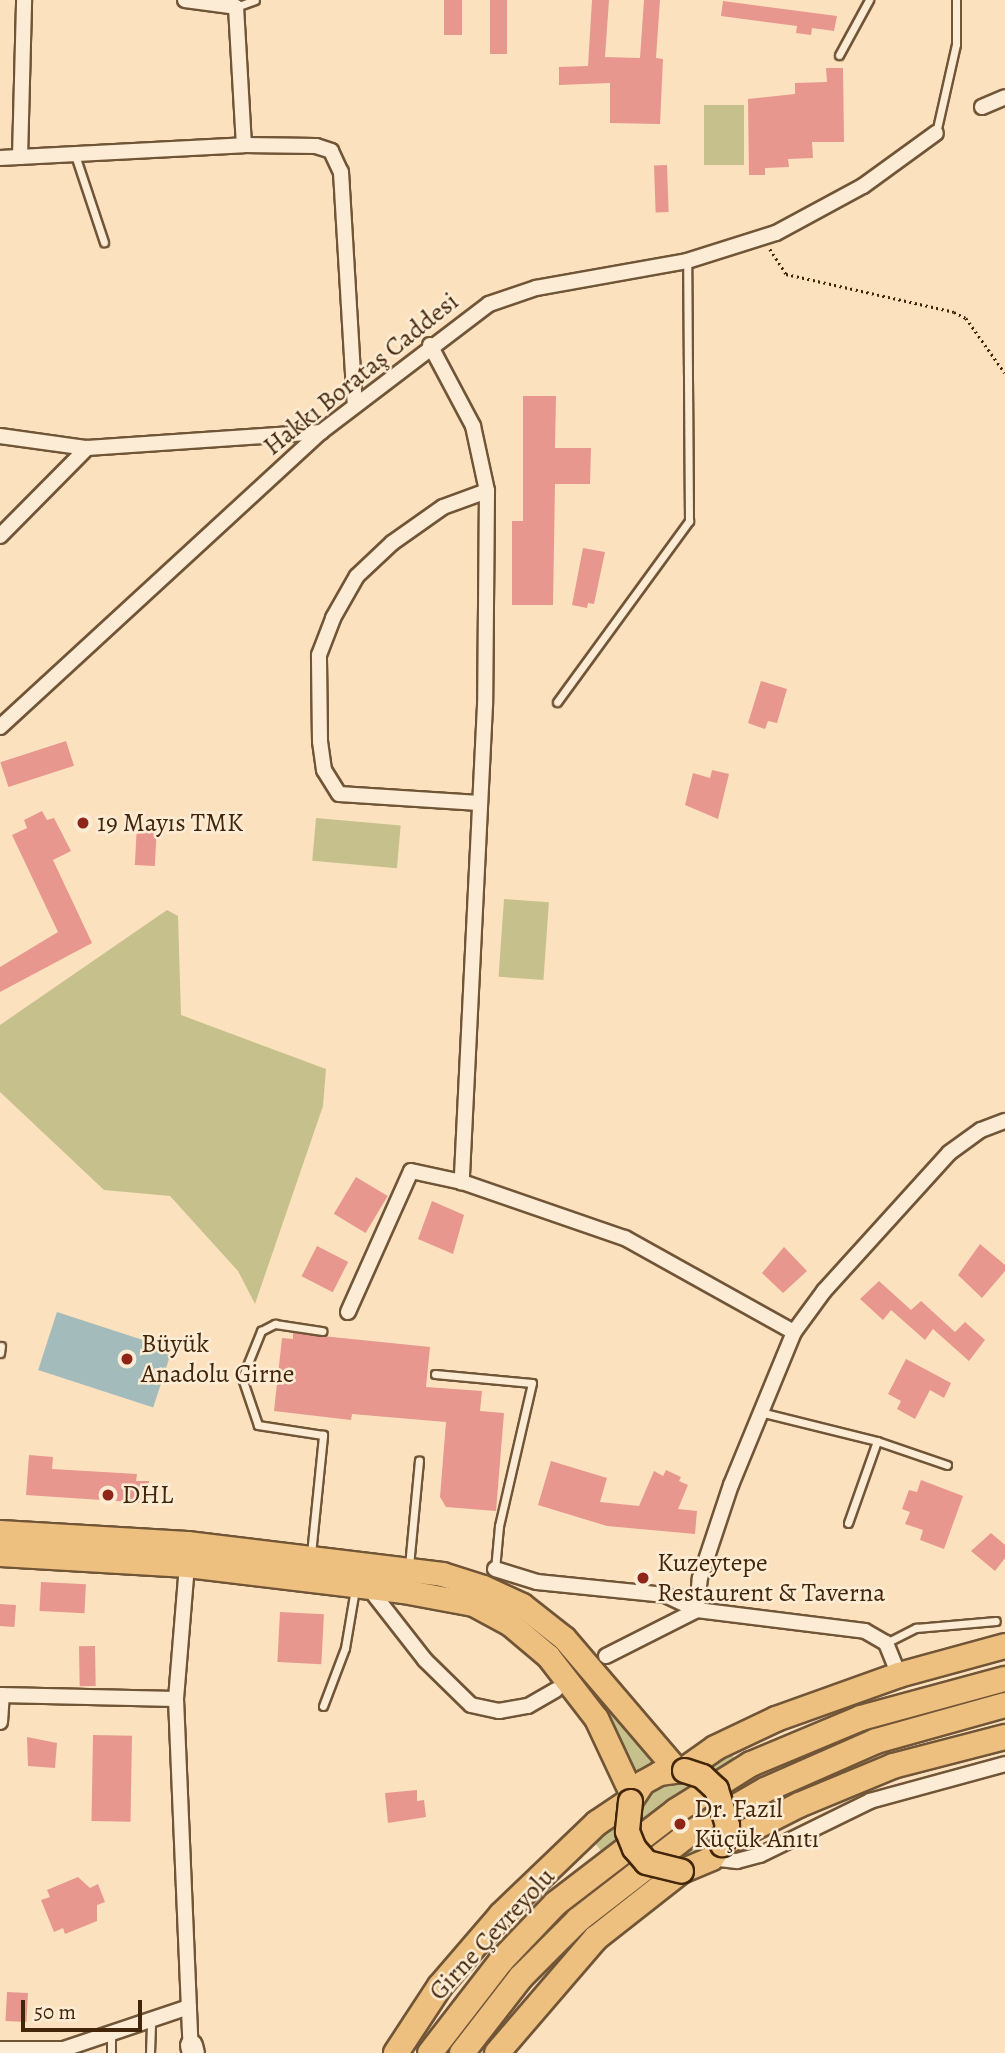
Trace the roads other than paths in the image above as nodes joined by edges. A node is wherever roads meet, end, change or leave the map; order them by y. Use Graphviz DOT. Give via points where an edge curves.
graph roads {
  1 [pos="24,0"];
  2 [pos="185,0"];
  3 [pos="255,0"];
  4 [pos="869,0"];
  5 [pos="956,0"];
  6 [pos="236,7"];
  7 [pos="839,55"];
  8 [pos="1005,96"];
  9 [pos="982,107"];
  10 [pos="936,132"];
  11 [pos="244,145"];
  12 [pos="75,154"];
  13 [pos="20,157"];
  14 [pos="0,158"];
  15 [pos="104,242"];
  16 [pos="687,261"];
  17 [pos="430,345"];
  18 [pos="355,405"];
  19 [pos="321,432"];
  20 [pos="0,436"];
  21 [pos="88,448"];
  22 [pos="487,491"];
  23 [pos="0,536"];
  24 [pos="557,702"];
  25 [pos="0,727"];
  26 [pos="480,803"];
  27 [pos="1005,1121"];
  28 [pos="462,1182"];
  29 [pos="348,1312"];
  30 [pos="322,1331"];
  31 [pos="794,1332"];
  32 [pos="435,1374"];
  33 [pos="759,1412"];
  34 [pos="877,1441"];
  35 [pos="419,1460"];
  36 [pos="947,1465"];
  37 [pos="848,1523"];
  38 [pos="0,1532"];
  39 [pos="0,1554"];
  40 [pos="310,1558"];
  41 [pos="187,1565"];
  42 [pos="495,1569"];
  43 [pos="408,1570"];
  44 [pos="362,1586"];
  45 [pos="696,1610"];
  46 [pos="996,1621"];
  47 [pos="886,1643"];
  48 [pos="1005,1646"];
  49 [pos="607,1656"];
  50 [pos="899,1675"];
  51 [pos="1005,1679"];
  52 [pos="556,1690"];
  53 [pos="1,1695"];
  54 [pos="176,1699"];
  55 [pos="1005,1705"];
  56 [pos="323,1706"];
  57 [pos="0,1722"];
  58 [pos="1005,1737"];
  59 [pos="1005,1764"];
  60 [pos="680,1770"];
  61 [pos="631,1798"];
  62 [pos="716,1851"];
  63 [pos="681,1871"];
  64 [pos="189,2007"];
  65 [pos="151,2019"];
  66 [pos="111,2033"];
  67 [pos="0,2049"];
  68 [pos="192,2050"];
  69 [pos="64,2051"];
  70 [pos="17,2052"];
  71 [pos="111,2053"];
  72 [pos="150,2053"];
  73 [pos="396,2053"];
  74 [pos="430,2053"];
  75 [pos="462,2053"];
  76 [pos="498,2053"];
  1 -- 13 [label="street"];
  2 -- 6 [label="street"];
  3 -- 6 [label="lane"];
  4 -- 7 [label="lane"];
  5 -- 10 [label="lane" via="956,44"];
  6 -- 11 [label="street"];
  8 -- 9 [label="street"];
  10 -- 16 [label="street, Hakkı Borataş Caddesi" via="863,186 763,237"];
  11 -- 12 [label="street"];
  11 -- 18 [label="street" via="316,146 331,151 341,172"];
  12 -- 13 [label="street"];
  12 -- 15 [label="lane"];
  13 -- 14 [label="street"];
  16 -- 17 [label="street, Hakkı Borataş Caddesi" via="536,288 489,304"];
  16 -- 24 [label="lane" via="689,521"];
  17 -- 18 [label="street, Hakkı Borataş Caddesi"];
  17 -- 22 [label="street" via="474,426"];
  18 -- 19 [label="street, Hakkı Borataş Caddesi"];
  19 -- 21 [label="street"];
  19 -- 25 [label="street, Hakkı Borataş Caddesi"];
  20 -- 21 [label="street"];
  21 -- 23 [label="street"];
  22 -- 26 [label="street" via="489,573"];
  22 -- 26 [label="street" via="443,507 392,543 357,576 332,618 319,655 324,770 339,794"];
  26 -- 28 [label="street"];
  27 -- 31 [label="street" via="981,1130 949,1153 824,1291"];
  28 -- 29 [label="street" via="411,1171"];
  28 -- 31 [label="street" via="625,1238"];
  30 -- 40 [label="lane" via="275,1324 261,1331 242,1378 258,1424 323,1435"];
  31 -- 33 [label="street"];
  32 -- 42 [label="lane" via="532,1383 499,1526"];
  33 -- 34 [label="lane"];
  33 -- 45 [label="street" via="700,1578"];
  34 -- 36 [label="lane"];
  34 -- 37 [label="lane"];
  35 -- 43 [label="lane"];
  38 -- 40 [label="main road" via="187,1544"];
  39 -- 41 [label="main road"];
  40 -- 43 [label="main road"];
  41 -- 44 [label="main road"];
  41 -- 54 [label="street"];
  42 -- 45 [label="street" via="537,1581 665,1595"];
  43 -- 60 [label="main road" via="483,1587 522,1605 564,1638"];
  44 -- 52 [label="street" via="425,1660 471,1705 499,1711 528,1706"];
  44 -- 56 [label="lane"];
  44 -- 61 [label="main road" via="473,1604 510,1624 548,1656 589,1708"];
  45 -- 47 [label="street" via="833,1624 865,1631"];
  45 -- 49 [label="street"];
  46 -- 47 [label="lane" via="916,1628"];
  47 -- 50 [label="street"];
  48 -- 50 [label="highway"];
  50 -- 60 [label="highway" via="776,1720"];
  51 -- 74 [label="highway, Girne Çevreyolu" via="861,1718 751,1764 676,1811 555,1904 501,1961"];
  53 -- 54 [label="street"];
  53 -- 57 [label="street"];
  54 -- 64 [label="street"];
  55 -- 75 [label="highway, Girne Çevreyolu" via="876,1741 765,1790 689,1834 624,1881 521,1977"];
  58 -- 62 [label="highway" via="893,1766 799,1805"];
  59 -- 62 [label="street" via="870,1801 760,1855 737,1861"];
  60 -- 61 [label="main road" via="643,1782"];
  60 -- 62 [label="main road, bridge" via="702,1776 721,1797 727,1825"];
  61 -- 63 [label="main road, bridge" via="627,1831 634,1848 655,1866"];
  61 -- 73 [label="highway" via="597,1823 501,1915 440,1986"];
  62 -- 63 [label="main road"];
  63 -- 76 [label="highway" via="596,1938"];
  64 -- 65 [label="street"];
  64 -- 68 [label="street"];
  65 -- 66 [label="street"];
  65 -- 72 [label="lane"];
  66 -- 69 [label="street"];
  66 -- 71 [label="lane"];
  67 -- 70 [label="street"];
  69 -- 70 [label="street"];
}
